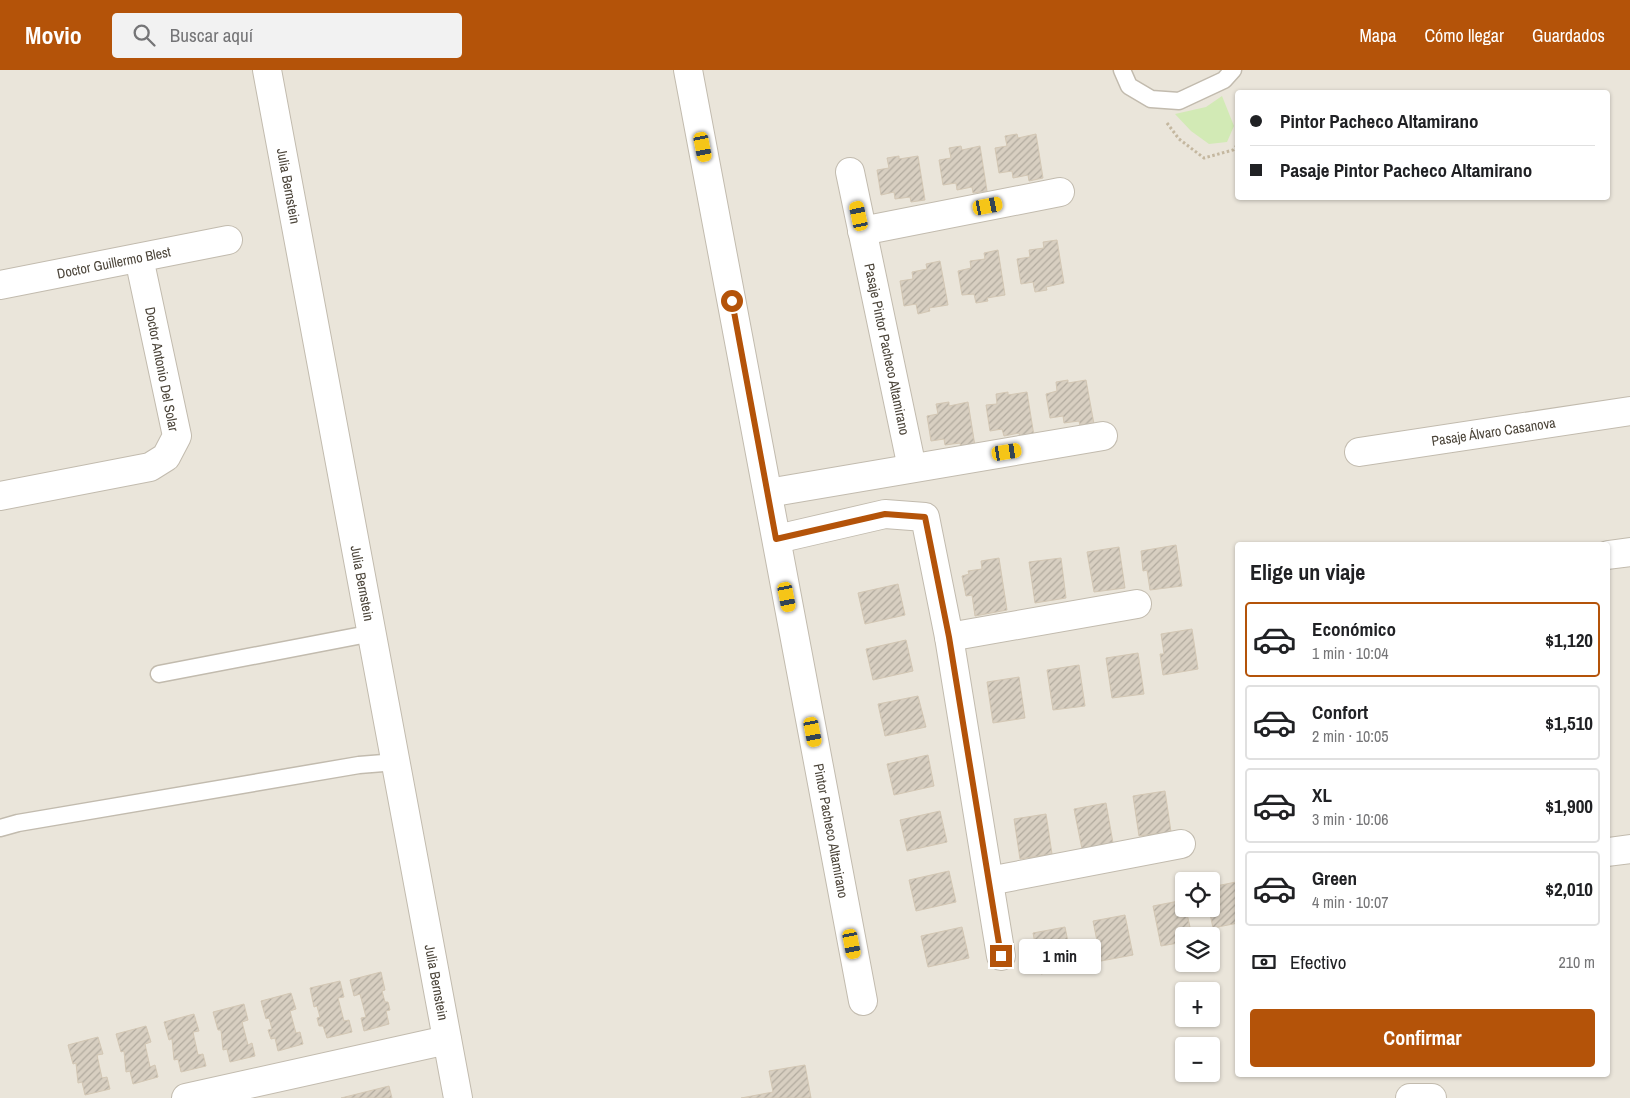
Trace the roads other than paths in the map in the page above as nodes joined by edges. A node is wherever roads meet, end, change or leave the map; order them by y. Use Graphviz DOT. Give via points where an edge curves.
graph roads {
  1 [pos="267,70"];
  2 [pos="688,70"];
  3 [pos="1122,70"];
  4 [pos="1233,70"];
  5 [pos="850,172"];
  6 [pos="1060,192"];
  7 [pos="862,231"];
  8 [pos="228,240"];
  9 [pos="139,258"];
  10 [pos="0,285"];
  11 [pos="1630,411"];
  12 [pos="1103,436"];
  13 [pos="1359,452"];
  14 [pos="912,468"];
  15 [pos="768,493"];
  16 [pos="0,496"];
  17 [pos="776,539"];
  18 [pos="1630,552"];
  19 [pos="1610,555"];
  20 [pos="1136,604"];
  21 [pos="372,633"];
  22 [pos="949,637"];
  23 [pos="159,674"];
  24 [pos="396,762"];
  25 [pos="0,828"];
  26 [pos="1181,844"];
  27 [pos="1630,849"];
  28 [pos="1610,852"];
  29 [pos="989,881"];
  30 [pos="1001,956"];
  31 [pos="863,1001"];
  32 [pos="447,1040"];
  33 [pos="186,1098"];
  34 [pos="458,1098"];
  35 [pos="1410,1098"];
  36 [pos="1432,1098"];
  1 -- 21 [label="street, Julia Bernstein"];
  2 -- 15 [label="street, Pintor Pacheco Altamirano"];
  3 -- 4 [label="lane" via="1129,86 1151,99 1179,101 1224,80"];
  5 -- 7 [label="street, Pasaje Pintor Pacheco Altamirano"];
  6 -- 7 [label="street"];
  7 -- 14 [label="street, Pasaje Pintor Pacheco Altamirano"];
  8 -- 9 [label="street, Doctor Guillermo Blest"];
  9 -- 10 [label="street, Doctor Guillermo Blest"];
  9 -- 16 [label="street, Doctor Antonio Del Solar" via="177,436 166,457 150,467"];
  11 -- 13 [label="street, Pasaje Álvaro Casanova"];
  12 -- 14 [label="street"];
  14 -- 15 [label="street"];
  15 -- 17 [label="street, Pintor Pacheco Altamirano"];
  17 -- 22 [label="street" via="885,514 925,517"];
  17 -- 31 [label="street, Pintor Pacheco Altamirano"];
  18 -- 19 [label="street"];
  20 -- 22 [label="street"];
  21 -- 23 [label="lane"];
  21 -- 24 [label="street, Julia Bernstein"];
  22 -- 29 [label="street"];
  24 -- 25 [label="lane" via="320,772"];
  24 -- 32 [label="street, Julia Bernstein"];
  26 -- 29 [label="street"];
  27 -- 28 [label="street"];
  29 -- 30 [label="street"];
  32 -- 33 [label="street"];
  32 -- 34 [label="street, Julia Bernstein"];
  35 -- 36 [label="street"];
}
